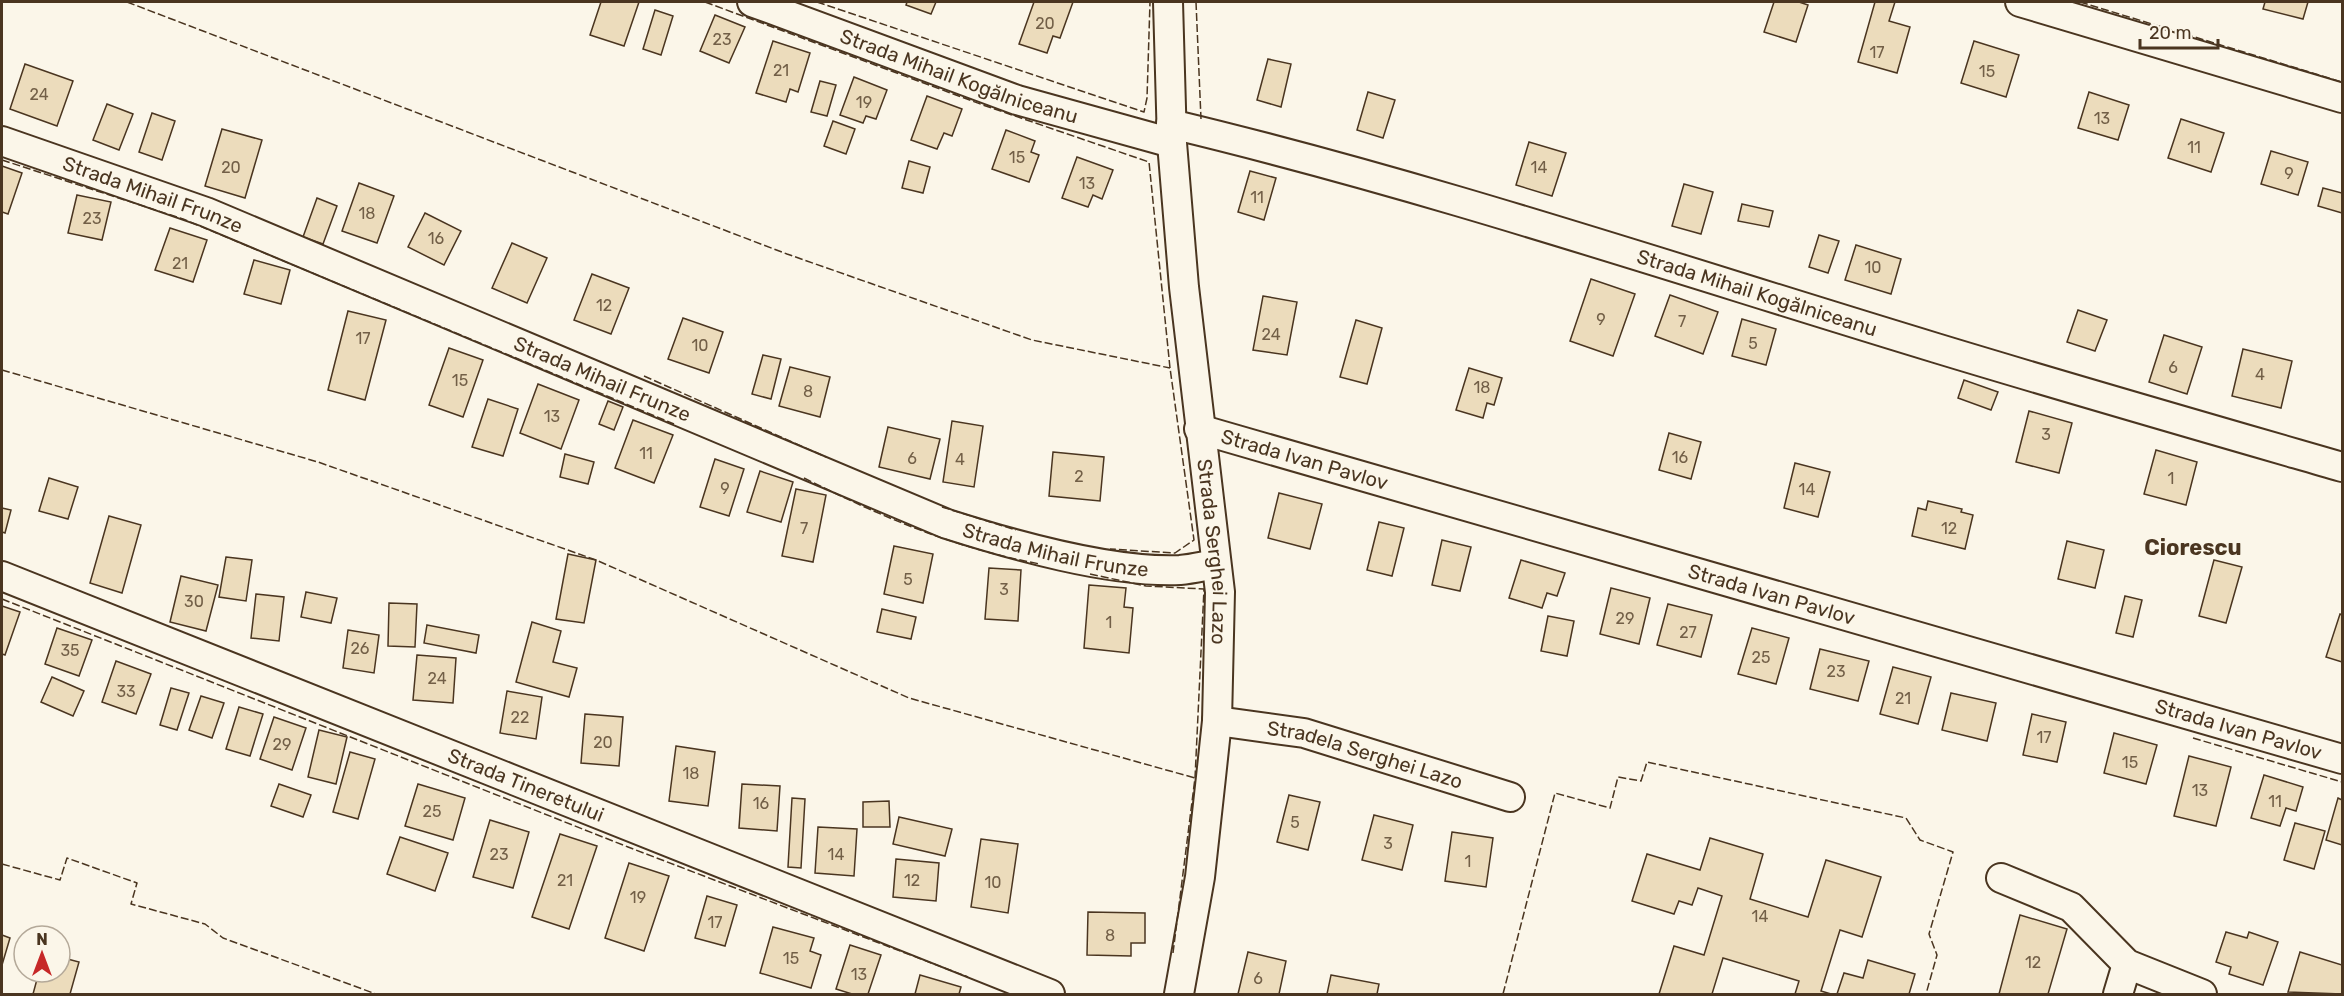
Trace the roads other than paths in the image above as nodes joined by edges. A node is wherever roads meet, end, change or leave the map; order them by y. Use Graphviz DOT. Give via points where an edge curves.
graph roads {
  1 [pos="752,2"];
  2 [pos="1168,2"];
  3 [pos="2020,2"];
  4 [pos="2343,98"];
  5 [pos="1171,133"];
  6 [pos="2,141"];
  7 [pos="1199,429"];
  8 [pos="2343,467"];
  9 [pos="1216,564"];
  10 [pos="2,576"];
  11 [pos="1217,721"];
  12 [pos="2343,759"];
  13 [pos="1510,797"];
  14 [pos="2001,878"];
  15 [pos="2127,964"];
  16 [pos="1050,994"];
  17 [pos="1179,994"];
  18 [pos="2118,994"];
  19 [pos="2202,994"];
  1 -- 5 [label="street, Strada Mihail Kogălniceanu" via="1017,100"];
  2 -- 5 [label="street, Strada Serghei Lazo"];
  3 -- 4 [label="street"];
  5 -- 7 [label="street, Strada Serghei Lazo"];
  5 -- 8 [label="street, Strada Mihail Kogălniceanu" via="1303,156"];
  6 -- 9 [label="street, Strada Mihail Frunze" via="206,212 947,524 1000,541 1126,566 1179,570"];
  7 -- 9 [label="street, Strada Serghei Lazo"];
  7 -- 12 [label="street, Strada Ivan Pavlov"];
  9 -- 11 [label="street, Strada Serghei Lazo" via="1220,592"];
  10 -- 16 [label="street, Strada Tineretului"];
  11 -- 13 [label="street, Stradela Serghei Lazo" via="1304,733"];
  11 -- 17 [label="street, Strada Serghei Lazo" via="1200,877"];
  14 -- 15 [label="street" via="2071,907"];
  15 -- 18 [label="street"];
  15 -- 19 [label="street"];
}
